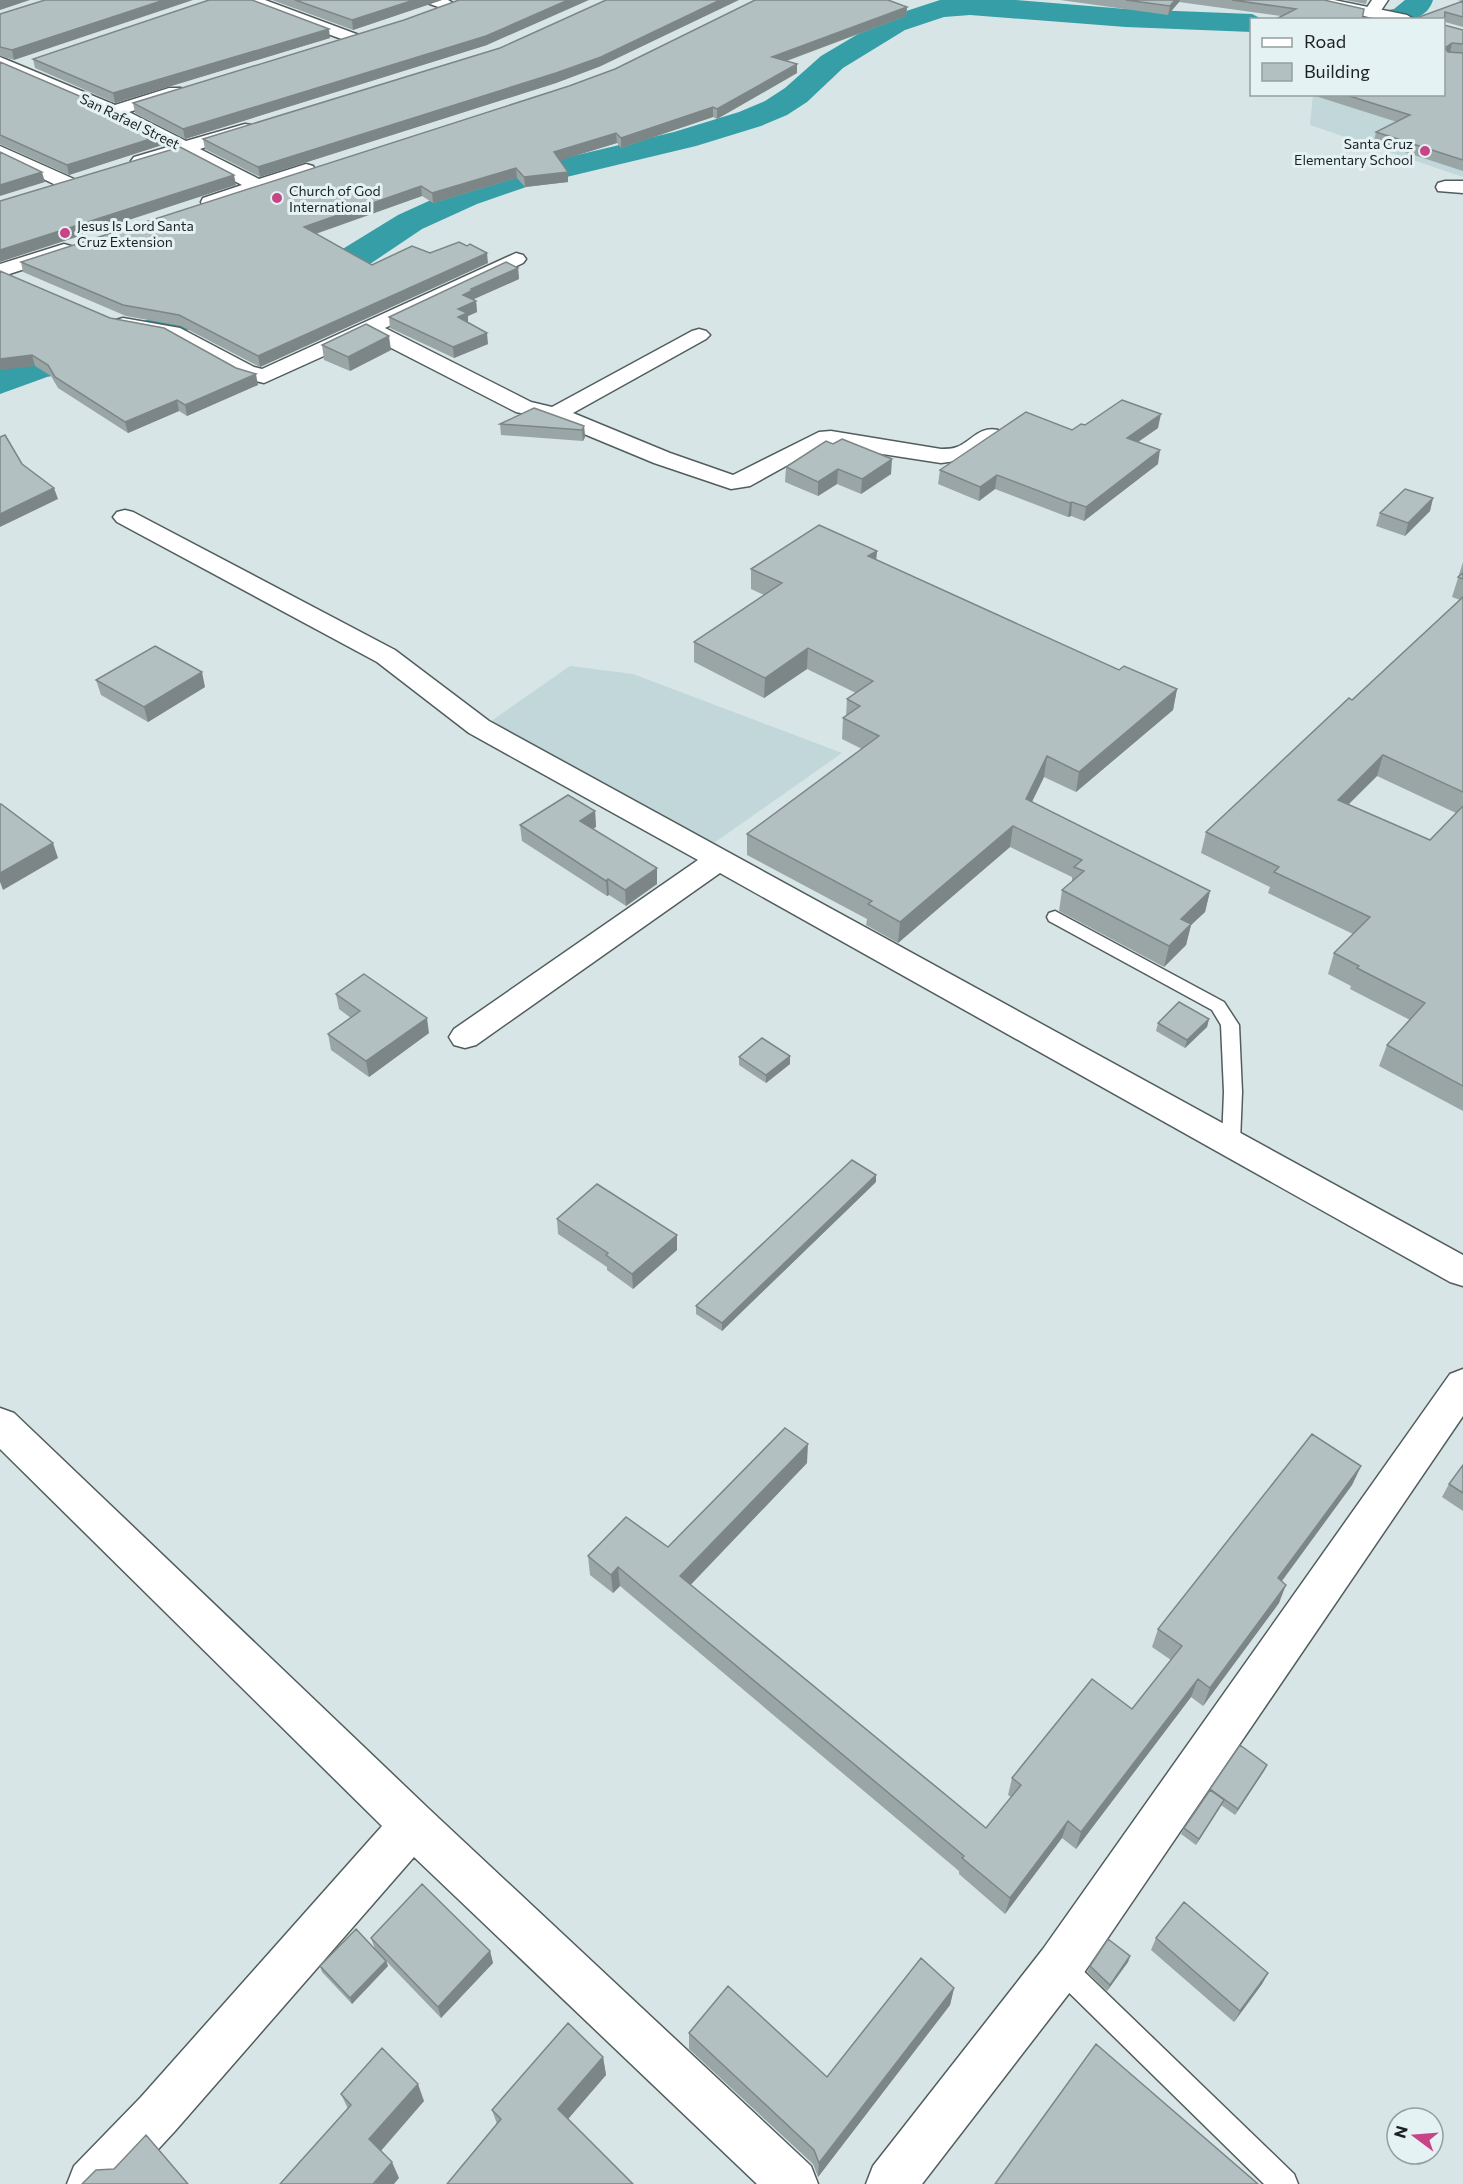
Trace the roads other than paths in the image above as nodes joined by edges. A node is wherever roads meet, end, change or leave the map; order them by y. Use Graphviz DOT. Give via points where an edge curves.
graph roads {
  1 [pos="250,0"];
  2 [pos="1311,0"];
  3 [pos="457,3"];
  4 [pos="431,7"];
  5 [pos="1378,9"];
  6 [pos="1402,18"];
  7 [pos="330,45"];
  8 [pos="36,60"];
  9 [pos="7,65"];
  10 [pos="194,86"];
  11 [pos="114,111"];
  12 [pos="262,123"];
  13 [pos="185,148"];
  14 [pos="0,151"];
  15 [pos="325,165"];
  16 [pos="120,167"];
  17 [pos="88,177"];
  18 [pos="67,183"];
  19 [pos="258,186"];
  20 [pos="45,190"];
  21 [pos="192,208"];
  22 [pos="81,244"];
  23 [pos="516,259"];
  24 [pos="0,271"];
  25 [pos="21,281"];
  26 [pos="101,316"];
  27 [pos="369,328"];
  28 [pos="699,335"];
  29 [pos="555,414"];
  30 [pos="990,435"];
  31 [pos="125,517"];
  32 [pos="718,860"];
  33 [pos="1055,917"];
  34 [pos="465,1037"];
  35 [pos="1231,1142"];
  36 [pos="1463,1272"];
  37 [pos="1463,1385"];
  38 [pos="0,1424"];
  39 [pos="413,1825"];
  40 [pos="1060,1966"];
  41 [pos="92,2184"];
  42 [pos="793,2184"];
  43 [pos="891,2184"];
  44 [pos="1284,2184"];
  1 -- 7 [label="street" via="359,37"];
  2 -- 5 [label="street"];
  3 -- 4 [label="street"];
  5 -- 6 [label="street"];
  8 -- 9 [label="street"];
  9 -- 11 [label="street, San Rafael Street"];
  10 -- 11 [label="street"];
  11 -- 13 [label="street, San Rafael Street"];
  12 -- 13 [label="street"];
  13 -- 16 [label="street"];
  13 -- 19 [label="street, San Rafael Street"];
  14 -- 18 [label="street"];
  15 -- 19 [label="street"];
  17 -- 18 [label="street"];
  18 -- 20 [label="street"];
  19 -- 21 [label="street"];
  22 -- 24 [label="street"];
  23 -- 27 [label="street"];
  24 -- 25 [label="street"];
  26 -- 27 [label="street" via="173,332 258,376"];
  27 -- 29 [label="street" via="524,407"];
  28 -- 29 [label="street"];
  29 -- 30 [label="street" via="731,482 742,482 819,439 941,456 962,454"];
  31 -- 32 [label="street" via="386,656 479,727"];
  32 -- 34 [label="street"];
  32 -- 35 [label="street"];
  33 -- 35 [label="lane" via="1218,1006 1230,1025"];
  35 -- 36 [label="street"];
  37 -- 40 [label="street"];
  38 -- 39 [label="street"];
  39 -- 41 [label="street" via="159,2114"];
  39 -- 42 [label="street"];
  40 -- 43 [label="street"];
  40 -- 44 [label="lane"];
}
